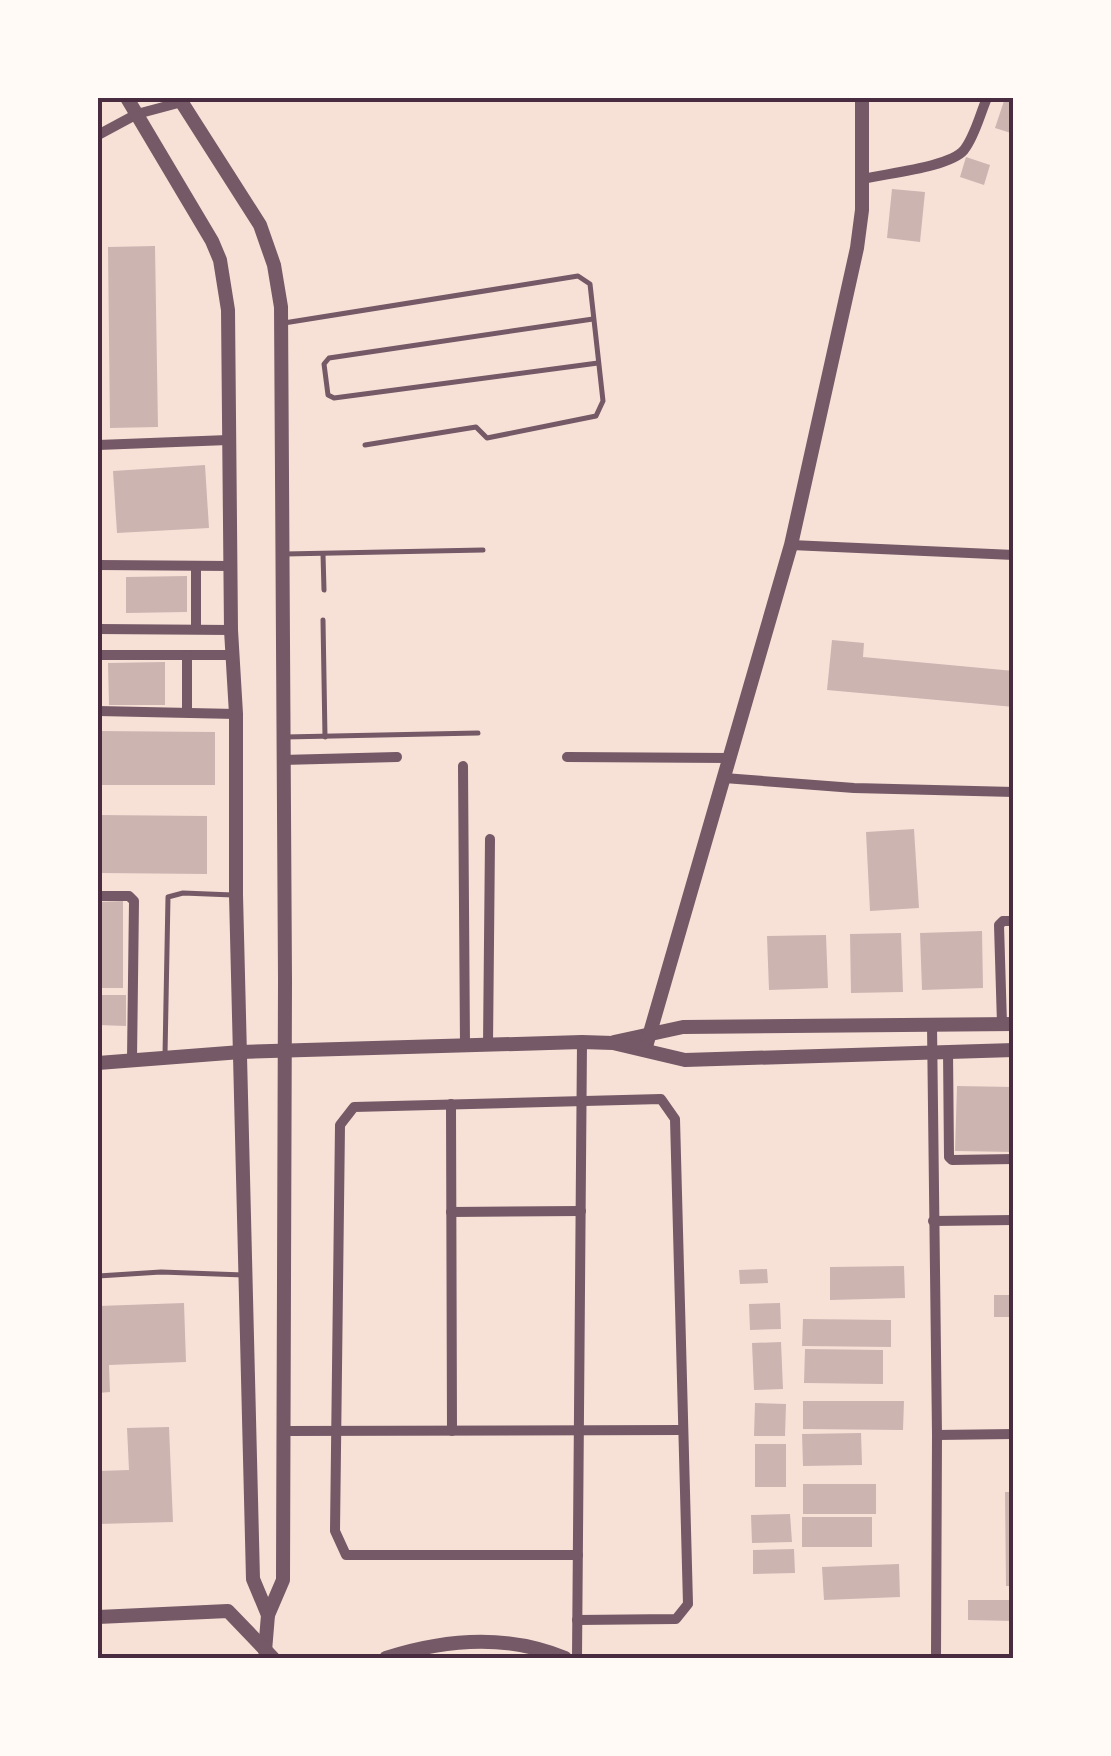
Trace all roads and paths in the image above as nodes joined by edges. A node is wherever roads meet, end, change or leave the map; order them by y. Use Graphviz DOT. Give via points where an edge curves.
graph roads {
  1 [pos="127,98"];
  2 [pos="862,98"];
  3 [pos="986,98"];
  4 [pos="181,100"];
  5 [pos="137,114"];
  6 [pos="98,135"];
  7 [pos="863,179"];
  8 [pos="594,319"];
  9 [pos="282,323"];
  10 [pos="598,363"];
  11 [pos="228,440"];
  12 [pos="98,445"];
  13 [pos="365,445"];
  14 [pos="791,544"];
  15 [pos="483,550"];
  16 [pos="282,554"];
  17 [pos="323,554"];
  18 [pos="1014,555"];
  19 [pos="98,565"];
  20 [pos="196,566"];
  21 [pos="230,566"];
  22 [pos="324,590"];
  23 [pos="323,620"];
  24 [pos="98,629"];
  25 [pos="196,629"];
  26 [pos="232,630"];
  27 [pos="233,654"];
  28 [pos="98,655"];
  29 [pos="187,655"];
  30 [pos="98,711"];
  31 [pos="187,711"];
  32 [pos="236,714"];
  33 [pos="478,733"];
  34 [pos="282,737"];
  35 [pos="324,737"];
  36 [pos="567,756"];
  37 [pos="398,757"];
  38 [pos="729,758"];
  39 [pos="282,760"];
  40 [pos="463,766"];
  41 [pos="724,778"];
  42 [pos="1014,792"];
  43 [pos="490,840"];
  44 [pos="236,895"];
  45 [pos="98,896"];
  46 [pos="1014,921"];
  47 [pos="1008,1024"];
  48 [pos="932,1025"];
  49 [pos="650,1032"];
  50 [pos="582,1042"];
  51 [pos="613,1042"];
  52 [pos="488,1045"];
  53 [pos="464,1046"];
  54 [pos="645,1050"];
  55 [pos="1014,1050"];
  56 [pos="284,1051"];
  57 [pos="240,1052"];
  58 [pos="940,1052"];
  59 [pos="165,1058"];
  60 [pos="132,1060"];
  61 [pos="98,1063"];
  62 [pos="582,1102"];
  63 [pos="450,1104"];
  64 [pos="1014,1159"];
  65 [pos="581,1211"];
  66 [pos="451,1212"];
  67 [pos="1014,1220"];
  68 [pos="933,1221"];
  69 [pos="246,1275"];
  70 [pos="98,1276"];
  71 [pos="283,1430"];
  72 [pos="336,1430"];
  73 [pos="452,1430"];
  74 [pos="579,1430"];
  75 [pos="684,1430"];
  76 [pos="1014,1434"];
  77 [pos="937,1435"];
  78 [pos="578,1555"];
  79 [pos="268,1615"];
  80 [pos="98,1617"];
  81 [pos="577,1620"];
  82 [pos="269,1655"];
  83 [pos="386,1658"];
  84 [pos="565,1658"];
  85 [pos="577,1658"];
  86 [pos="936,1658"];
  1 -- 5 [label="street"];
  2 -- 7 [label="street"];
  3 -- 7 [label="street" via="968,144 954,158"];
  4 -- 5 [label="street"];
  4 -- 9 [label="street" via="260,225"];
  5 -- 6 [label="street"];
  5 -- 11 [label="street" via="220,260 229,325"];
  7 -- 14 [label="street" via="857,248"];
  8 -- 9 [label="lane" via="590,284 578,276"];
  8 -- 10 [label="lane"];
  8 -- 10 [label="lane" via="329,358 324,364 334,398"];
  9 -- 16 [label="street"];
  10 -- 13 [label="lane" via="602,400 596,416 487,438 476,427"];
  11 -- 12 [label="street"];
  11 -- 21 [label="street"];
  14 -- 18 [label="street"];
  14 -- 38 [label="street"];
  15 -- 17 [label="lane"];
  16 -- 17 [label="lane"];
  16 -- 34 [label="street"];
  17 -- 22 [label="lane"];
  19 -- 20 [label="street"];
  20 -- 21 [label="street"];
  20 -- 25 [label="street"];
  21 -- 26 [label="street"];
  23 -- 35 [label="lane"];
  24 -- 25 [label="street"];
  25 -- 26 [label="street"];
  26 -- 27 [label="street"];
  27 -- 29 [label="street"];
  27 -- 32 [label="street"];
  28 -- 29 [label="street"];
  29 -- 31 [label="street"];
  30 -- 31 [label="street"];
  31 -- 32 [label="street"];
  32 -- 44 [label="street"];
  33 -- 35 [label="lane"];
  34 -- 35 [label="lane"];
  34 -- 39 [label="street"];
  36 -- 38 [label="street"];
  37 -- 39 [label="street"];
  38 -- 41 [label="street"];
  39 -- 56 [label="street"];
  40 -- 53 [label="street"];
  41 -- 42 [label="street"];
  41 -- 49 [label="street"];
  43 -- 52 [label="street"];
  44 -- 57 [label="street"];
  44 -- 59 [label="lane" via="168,897"];
  45 -- 60 [label="street" via="134,901"];
  46 -- 47 [label="street" via="1000,925"];
  47 -- 48 [label="street"];
  48 -- 49 [label="street"];
  48 -- 58 [label="street"];
  49 -- 51 [label="street"];
  49 -- 54 [label="street"];
  50 -- 51 [label="street"];
  50 -- 52 [label="street"];
  50 -- 62 [label="street"];
  51 -- 54 [label="street"];
  52 -- 53 [label="street"];
  53 -- 56 [label="street"];
  54 -- 58 [label="street" via="685,1060"];
  55 -- 58 [label="street"];
  56 -- 57 [label="street"];
  56 -- 71 [label="street"];
  57 -- 59 [label="street"];
  57 -- 69 [label="street"];
  58 -- 64 [label="street" via="949,1157"];
  58 -- 68 [label="street"];
  59 -- 60 [label="street"];
  60 -- 61 [label="street"];
  62 -- 63 [label="street"];
  62 -- 65 [label="street"];
  62 -- 75 [label="street" via="661,1099 675,1119"];
  63 -- 66 [label="street"];
  63 -- 72 [label="street" via="354,1107 340,1125"];
  65 -- 66 [label="street"];
  65 -- 74 [label="street"];
  66 -- 73 [label="street"];
  67 -- 68 [label="street"];
  68 -- 77 [label="street"];
  69 -- 70 [label="lane"];
  69 -- 79 [label="street" via="253,1578"];
  71 -- 72 [label="street"];
  71 -- 79 [label="street" via="283,1580"];
  72 -- 73 [label="street"];
  72 -- 78 [label="street" via="335,1532 346,1555"];
  73 -- 74 [label="street"];
  74 -- 75 [label="street"];
  74 -- 78 [label="street"];
  75 -- 81 [label="street" via="688,1604 676,1620"];
  76 -- 77 [label="street"];
  77 -- 86 [label="street"];
  78 -- 81 [label="street"];
  79 -- 82 [label="street"];
  80 -- 82 [label="street" via="228,1610"];
  81 -- 85 [label="street"];
  83 -- 84 [label="street" via="436,1645 494,1641"];
}
